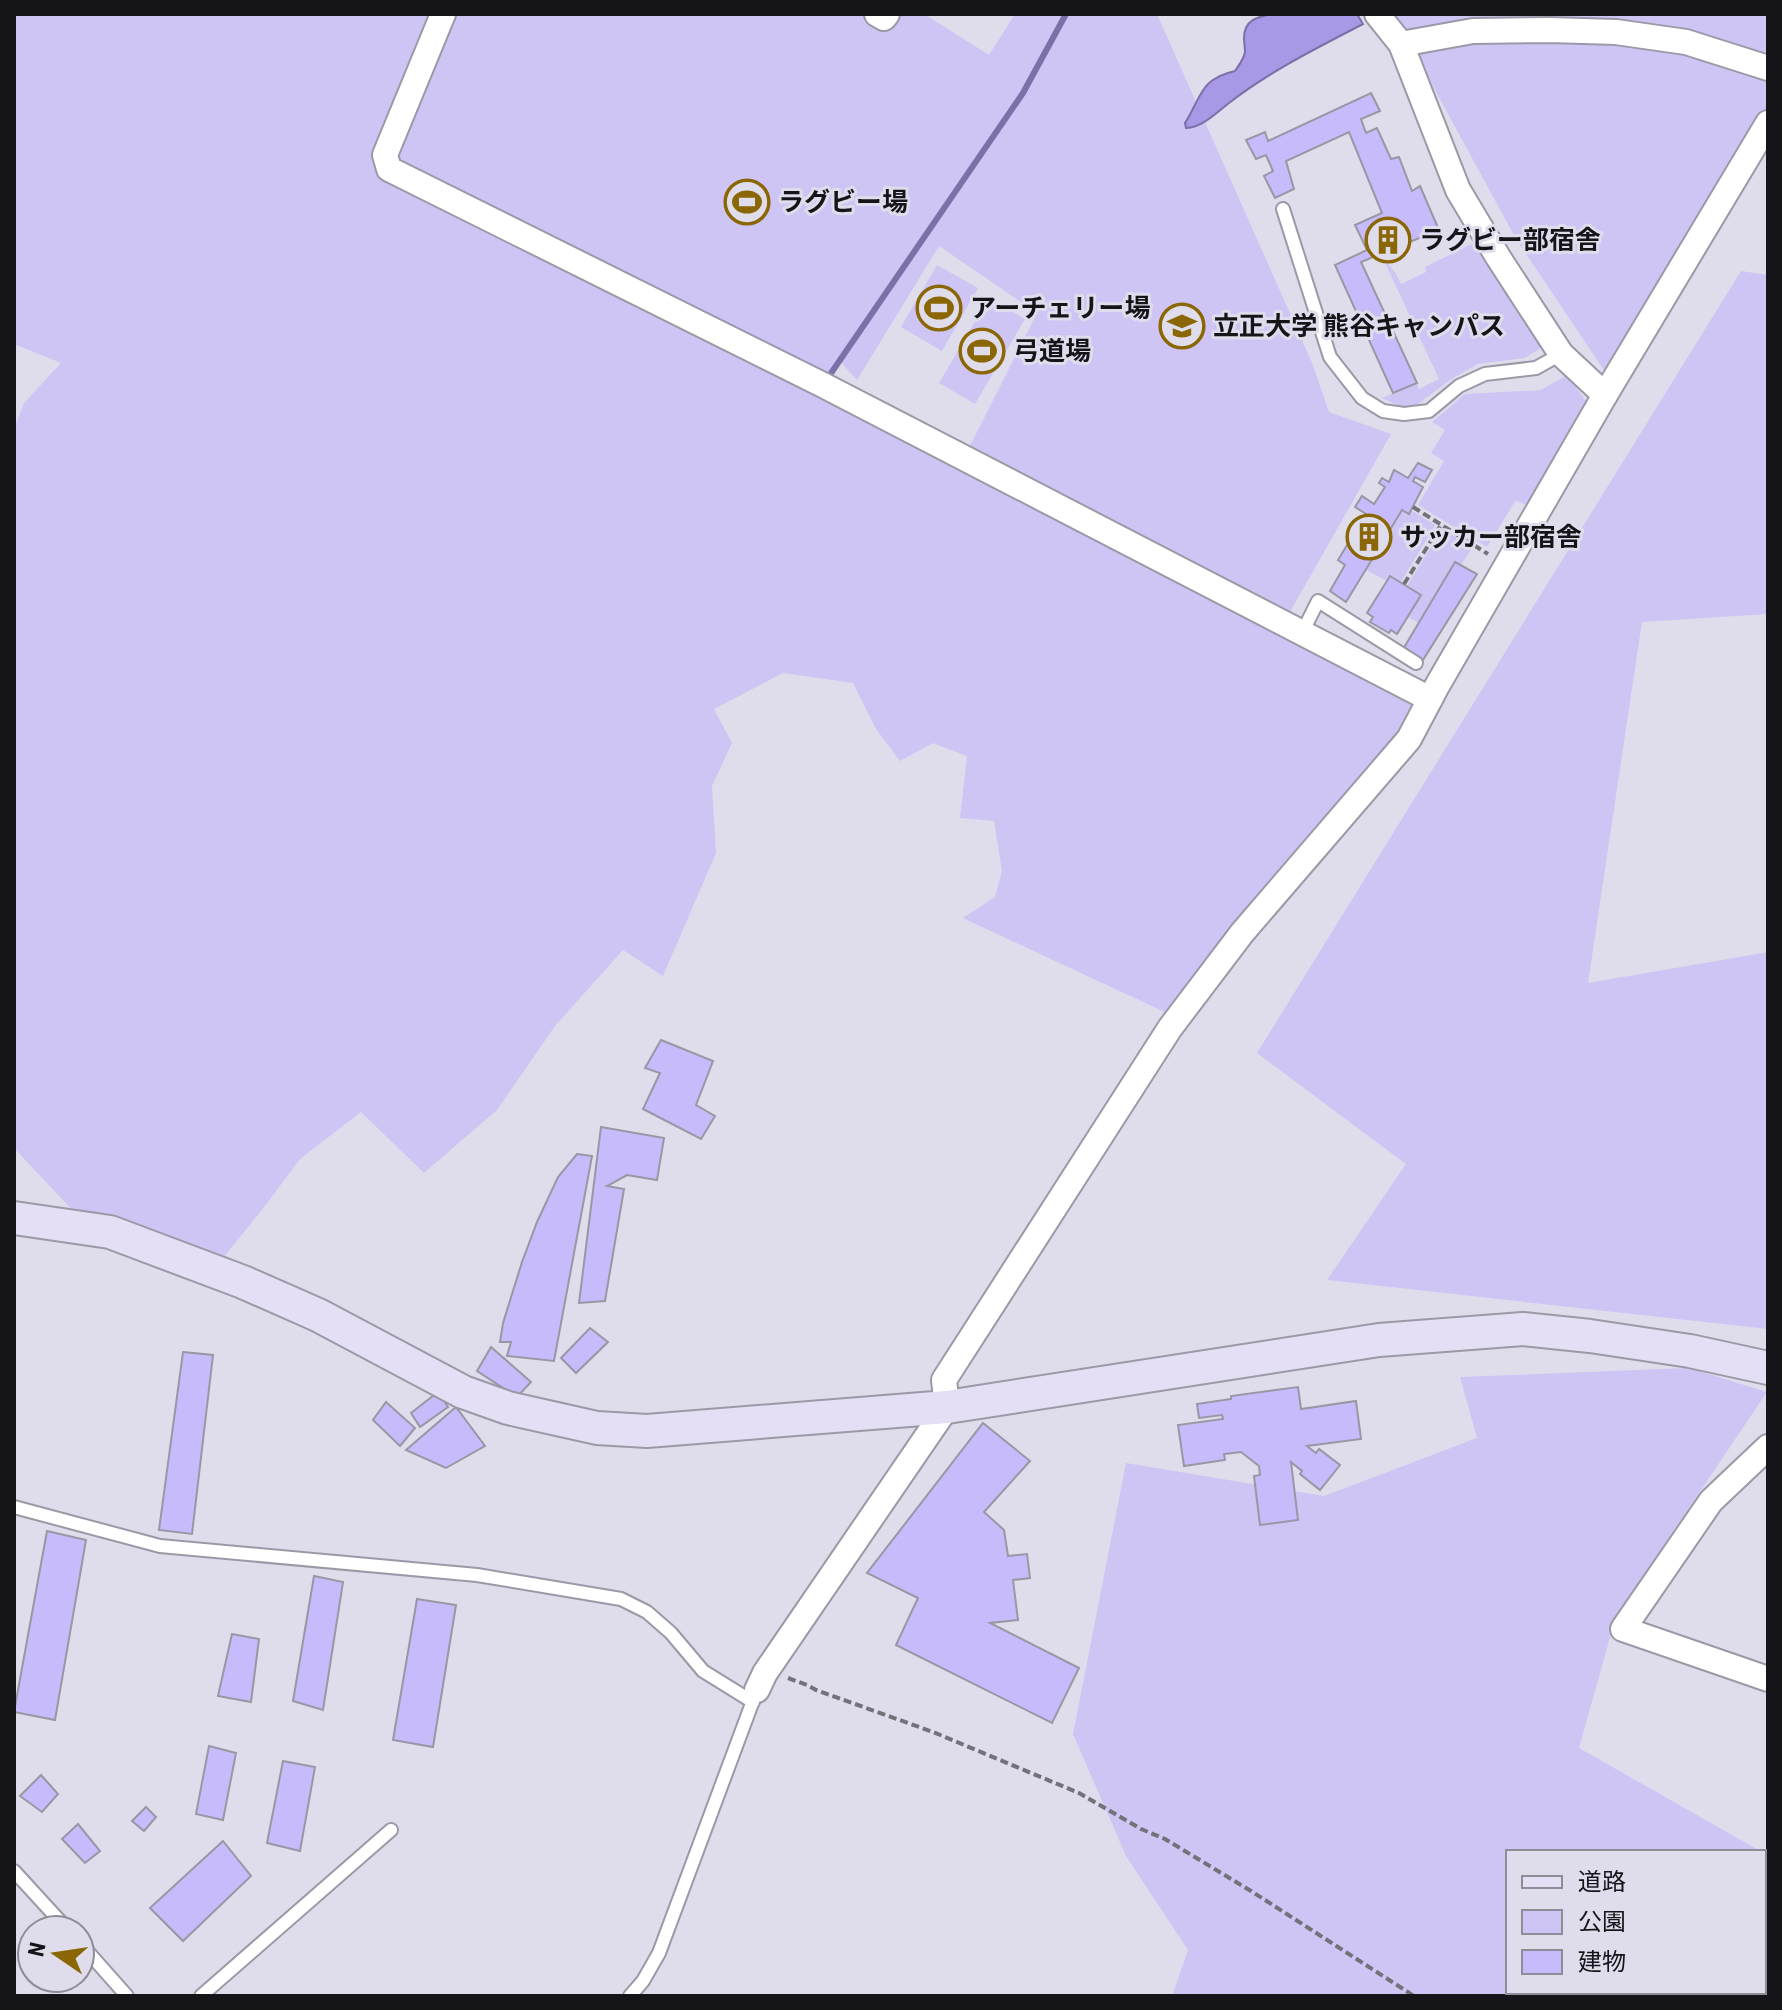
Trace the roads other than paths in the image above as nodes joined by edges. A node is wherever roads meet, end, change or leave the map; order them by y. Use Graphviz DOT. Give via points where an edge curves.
graph roads {
  1 [pos="443,14"];
  2 [pos="877,14"];
  3 [pos="887,14"];
  4 [pos="1377,14"];
  5 [pos="1401,44"];
  6 [pos="1768,68"];
  7 [pos="1768,123"];
  8 [pos="1283,209"];
  9 [pos="1561,354"];
  10 [pos="1605,395"];
  11 [pos="1302,633"];
  12 [pos="1416,663"];
  13 [pos="1430,699"];
  14 [pos="14,1218"];
  15 [pos="1768,1368"];
  16 [pos="947,1407"];
  17 [pos="1768,1447"];
  18 [pos="14,1507"];
  19 [pos="1768,1679"];
  20 [pos="759,1687"];
  21 [pos="391,1830"];
  22 [pos="14,1871"];
  23 [pos="53,1914"];
  24 [pos="96,1961"];
  25 [pos="127,1996"];
  26 [pos="201,1996"];
  27 [pos="630,1996"];
  1 -- 11 [label="street" via="385,155 389,169 823,385"];
  2 -- 3 [label="street"];
  4 -- 5 [label="street"];
  5 -- 6 [label="street" via="1473,31 1616,32 1686,42"];
  5 -- 9 [label="street" via="1458,190"];
  7 -- 10 [label="street"];
  8 -- 9 [label="lane" via="1330,357 1362,398 1383,411 1429,411 1459,386 1485,374 1536,368"];
  9 -- 10 [label="street"];
  10 -- 13 [label="street"];
  11 -- 12 [label="lane" via="1318,601"];
  11 -- 13 [label="street"];
  13 -- 16 [label="street" via="1409,739 1242,933 1170,1028 944,1380"];
  14 -- 16 [label="street" via="110,1232 318,1315 463,1392 552,1419 647,1431"];
  15 -- 16 [label="street" via="1690,1351 1523,1329 1379,1340"];
  16 -- 20 [label="street"];
  17 -- 19 [label="street" via="1711,1501 1623,1629"];
  18 -- 20 [label="lane" via="160,1546 477,1575 621,1599 671,1633 703,1671"];
  20 -- 27 [label="lane" via="659,1953"];
  21 -- 26 [label="lane"];
  22 -- 23 [label="lane"];
  24 -- 25 [label="lane"];
}
